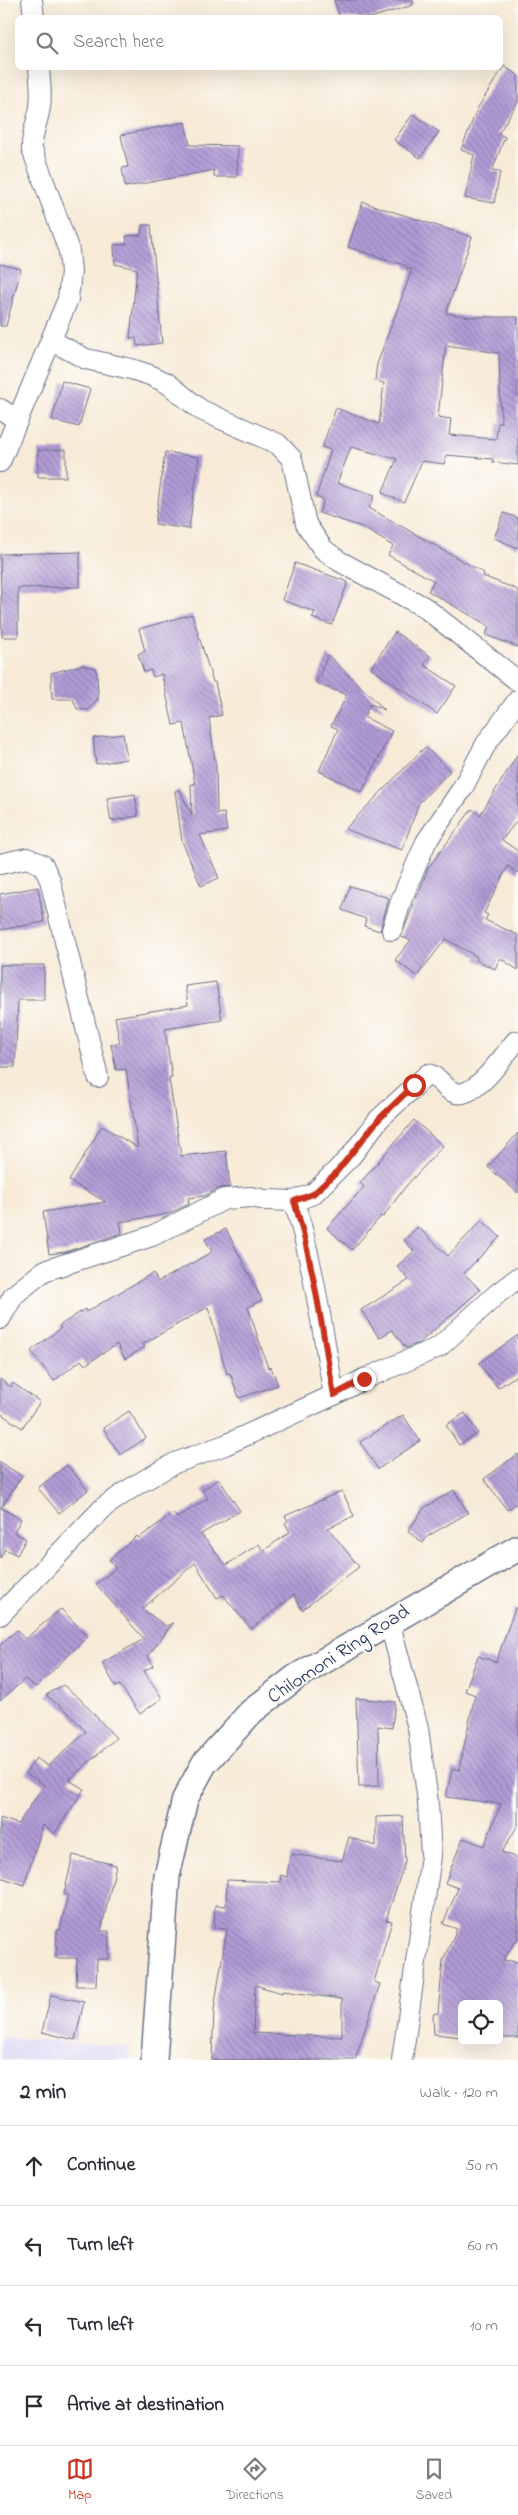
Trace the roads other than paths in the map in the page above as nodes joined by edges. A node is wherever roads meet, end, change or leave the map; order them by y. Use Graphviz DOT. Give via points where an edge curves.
graph roads {
  1 [pos="32,0"];
  2 [pos="34,15"];
  3 [pos="39,70"];
  4 [pos="52,341"];
  5 [pos="0,409"];
  6 [pos="18,420"];
  7 [pos="0,462"];
  8 [pos="518,681"];
  9 [pos="518,700"];
  10 [pos="0,864"];
  11 [pos="392,930"];
  12 [pos="516,1042"];
  13 [pos="98,1077"];
  14 [pos="294,1201"];
  15 [pos="518,1278"];
  16 [pos="0,1319"];
  17 [pos="334,1395"];
  18 [pos="518,1548"];
  19 [pos="0,1615"];
  20 [pos="389,1621"];
  21 [pos="154,2060"];
  22 [pos="402,2060"];
  1 -- 2 [label="street"];
  3 -- 4 [label="street" via="42,93 31,137 32,149 68,251 72,272 68,300"];
  4 -- 6 [label="street"];
  4 -- 8 [label="street" via="86,360 150,375 201,410 278,444 292,459 306,524 323,549 424,607"];
  5 -- 6 [label="street"];
  6 -- 7 [label="street"];
  9 -- 11 [label="street" via="486,744 462,789 426,842"];
  10 -- 13 [label="street" via="27,858 43,866 50,880"];
  12 -- 14 [label="street" via="476,1088 464,1094 451,1092 439,1077 428,1074 379,1119 335,1174 313,1194"];
  14 -- 16 [label="street" via="251,1197 225,1199 152,1236 44,1271 14,1295"];
  14 -- 17 [label="street" via="316,1283"];
  15 -- 17 [label="street" via="439,1347"];
  17 -- 19 [label="street" via="225,1445 175,1463 136,1485 104,1507"];
  18 -- 20 [label="street, Chilomoni Ring Road"];
  20 -- 21 [label="street, Chilomoni Ring Road" via="296,1677 251,1712 218,1747 192,1783 180,1814 167,1876"];
  20 -- 22 [label="street" via="418,1728 428,1802 430,1856"];
}
